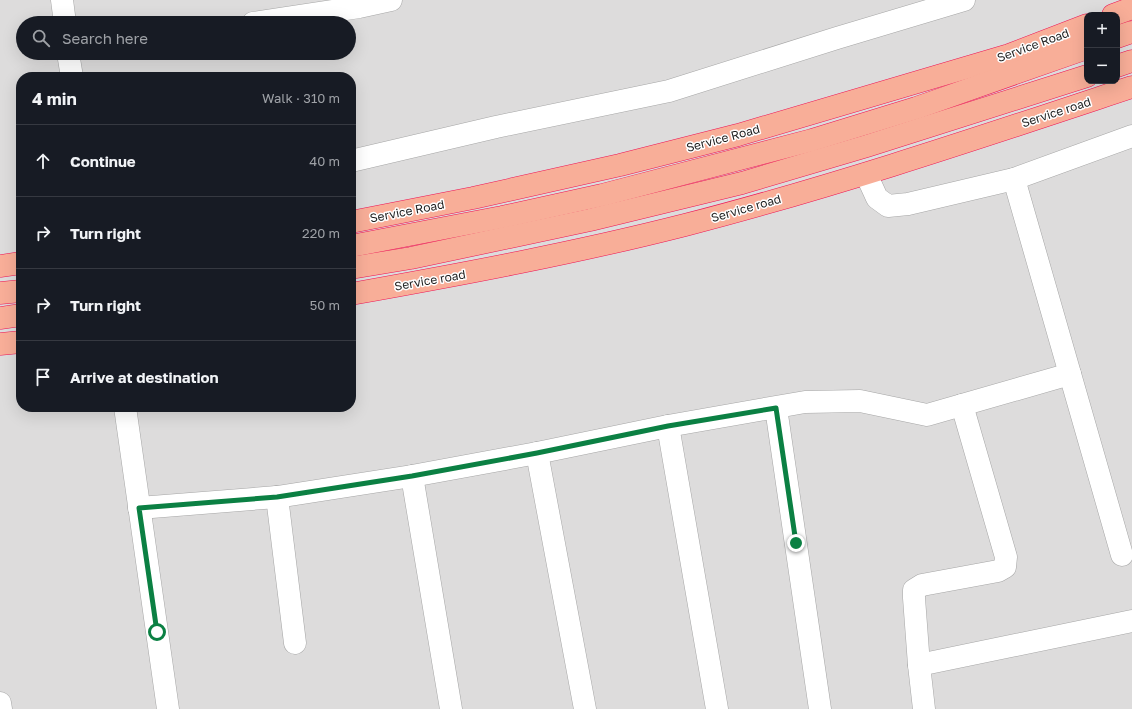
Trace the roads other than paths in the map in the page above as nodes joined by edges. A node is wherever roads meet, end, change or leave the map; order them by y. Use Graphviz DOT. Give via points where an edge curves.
graph roads {
  1 [pos="62,0"];
  2 [pos="391,0"];
  3 [pos="964,0"];
  4 [pos="1132,8"];
  5 [pos="1120,12"];
  6 [pos="63,16"];
  7 [pos="299,16"];
  8 [pos="1084,26"];
  9 [pos="1132,32"];
  10 [pos="1120,36"];
  11 [pos="1084,49"];
  12 [pos="69,60"];
  13 [pos="1132,61"];
  14 [pos="1120,65"];
  15 [pos="71,72"];
  16 [pos="1084,77"];
  17 [pos="1132,87"];
  18 [pos="1132,136"];
  19 [pos="356,160"];
  20 [pos="866,174"];
  21 [pos="1014,179"];
  22 [pos="356,221"];
  23 [pos="356,245"];
  24 [pos="16,264"];
  25 [pos="0,266"];
  26 [pos="356,267"];
  27 [pos="16,291"];
  28 [pos="0,293"];
  29 [pos="356,293"];
  30 [pos="16,316"];
  31 [pos="0,318"];
  32 [pos="16,342"];
  33 [pos="0,344"];
  34 [pos="1070,374"];
  35 [pos="962,405"];
  36 [pos="776,408"];
  37 [pos="126,412"];
  38 [pos="668,426"];
  39 [pos="537,453"];
  40 [pos="412,476"];
  41 [pos="277,497"];
  42 [pos="139,508"];
  43 [pos="1122,555"];
  44 [pos="1132,621"];
  45 [pos="296,643"];
  46 [pos="919,665"];
  47 [pos="0,703"];
  48 [pos="1,709"];
  49 [pos="168,709"];
  50 [pos="451,709"];
  51 [pos="585,709"];
  52 [pos="717,709"];
  53 [pos="820,709"];
  54 [pos="924,709"];
  1 -- 6 [label="street"];
  2 -- 7 [label="street"];
  3 -- 19 [label="street" via="669,91"];
  4 -- 5 [label="highway"];
  8 -- 22 [label="highway, Service Road" via="1009,55 738,135 473,198"];
  9 -- 10 [label="highway"];
  11 -- 23 [label="highway" via="916,108 812,140 602,195"];
  12 -- 15 [label="street"];
  13 -- 14 [label="highway"];
  16 -- 26 [label="highway" via="742,183 590,220"];
  17 -- 20 [label="highway, Service road"];
  18 -- 21 [label="street"];
  20 -- 21 [label="street" via="877,198 888,206 908,204"];
  20 -- 29 [label="highway, Service road" via="685,225 569,252"];
  21 -- 34 [label="street"];
  24 -- 25 [label="highway"];
  27 -- 28 [label="highway"];
  30 -- 31 [label="highway"];
  32 -- 33 [label="highway"];
  34 -- 35 [label="street"];
  34 -- 43 [label="street"];
  35 -- 36 [label="street" via="927,415 860,401 805,402"];
  35 -- 46 [label="street" via="1006,557 1005,567 998,571 922,586 914,590"];
  36 -- 38 [label="street"];
  36 -- 53 [label="street"];
  37 -- 42 [label="street"];
  38 -- 39 [label="street"];
  38 -- 52 [label="street"];
  39 -- 40 [label="street"];
  39 -- 51 [label="street"];
  40 -- 41 [label="street"];
  40 -- 50 [label="street"];
  41 -- 42 [label="street"];
  41 -- 45 [label="street"];
  42 -- 49 [label="street"];
  44 -- 46 [label="street"];
  46 -- 54 [label="street"];
  47 -- 48 [label="street"];
}
